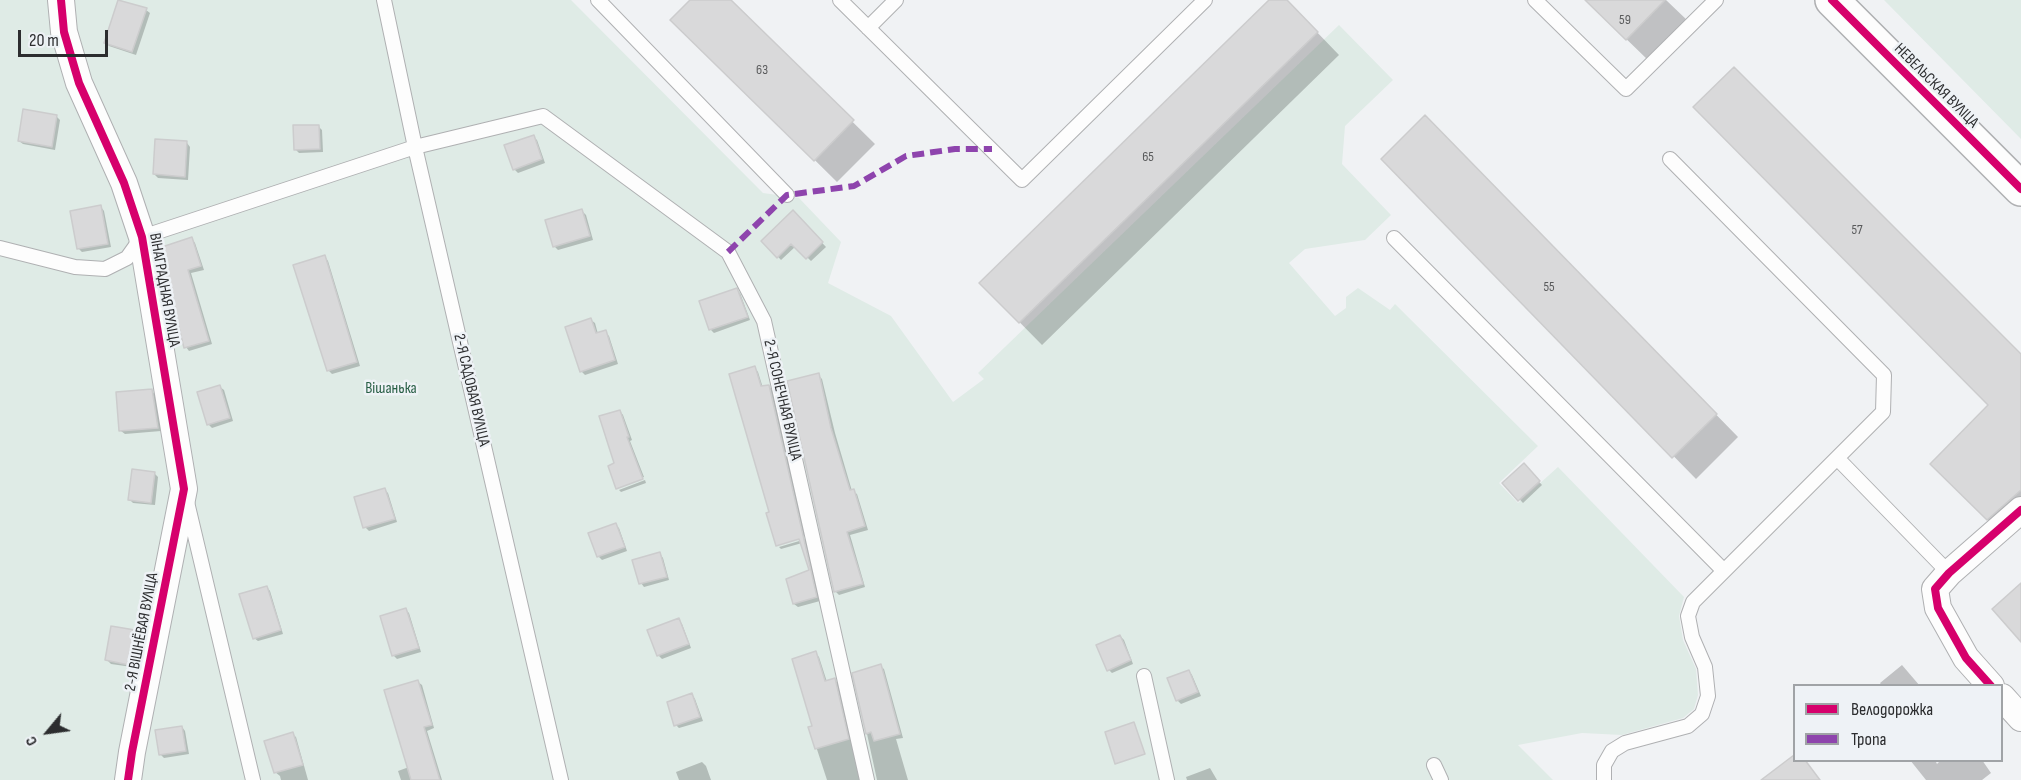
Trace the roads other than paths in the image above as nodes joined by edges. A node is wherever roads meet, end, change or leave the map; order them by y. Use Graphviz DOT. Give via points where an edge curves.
graph roads {
  1 [pos="61,0"];
  2 [pos="384,0"];
  3 [pos="598,0"];
  4 [pos="840,0"];
  5 [pos="896,0"];
  6 [pos="1205,0"];
  7 [pos="1535,0"];
  8 [pos="1716,0"];
  9 [pos="1832,0"];
  10 [pos="868,28"];
  11 [pos="415,147"];
  12 [pos="1670,159"];
  13 [pos="2021,189"];
  14 [pos="787,195"];
  15 [pos="142,237"];
  16 [pos="1394,238"];
  17 [pos="0,248"];
  18 [pos="1837,458"];
  19 [pos="184,489"];
  20 [pos="2021,510"];
  21 [pos="1724,571"];
  22 [pos="1948,573"];
  23 [pos="1144,676"];
  24 [pos="1989,684"];
  25 [pos="2003,699"];
  26 [pos="2021,718"];
  27 [pos="1434,765"];
  28 [pos="128,780"];
  29 [pos="253,780"];
  30 [pos="561,780"];
  31 [pos="867,780"];
  32 [pos="1167,780"];
  33 [pos="1441,780"];
  34 [pos="1604,780"];
  1 -- 15 [label="street, ВІНАГРАДНАЯ ВУЛІЦА" via="64,32 79,83"];
  2 -- 11 [label="lane, 2-Я САДОВАЯ ВУЛІЦА"];
  3 -- 14 [label="lane"];
  4 -- 10 [label="lane"];
  5 -- 10 [label="lane"];
  6 -- 10 [label="lane" via="1022,180"];
  7 -- 8 [label="lane" via="1626,89"];
  9 -- 13 [label="street, НЕВЕЛЬСКАЯ ВУЛІЦА"];
  11 -- 15 [label="lane"];
  11 -- 30 [label="lane, 2-Я САДОВАЯ ВУЛІЦА"];
  11 -- 31 [label="lane, 2-Я СОНЕЧНАЯ ВУЛІЦА" via="543,116 728,252 764,321"];
  12 -- 18 [label="lane" via="1884,375 1883,412"];
  15 -- 17 [label="lane" via="127,258 105,269 75,267"];
  15 -- 19 [label="street, ВІНАГРАДНАЯ ВУЛІЦА"];
  16 -- 21 [label="lane"];
  18 -- 21 [label="lane"];
  18 -- 22 [label="lane"];
  19 -- 28 [label="street, 2-Я ВІШНЁВАЯ ВУЛІЦА"];
  19 -- 29 [label="lane, ВІНАГРАДНАЯ ВУЛІЦА"];
  20 -- 22 [label="street"];
  21 -- 34 [label="lane" via="1693,602 1688,616 1705,667 1708,696 1702,714 1688,726 1625,743 1612,751 1604,765"];
  22 -- 24 [label="street" via="1935,589 1938,608 1966,658"];
  23 -- 32 [label="lane"];
  25 -- 26 [label="street"];
  27 -- 33 [label="lane"];
}
